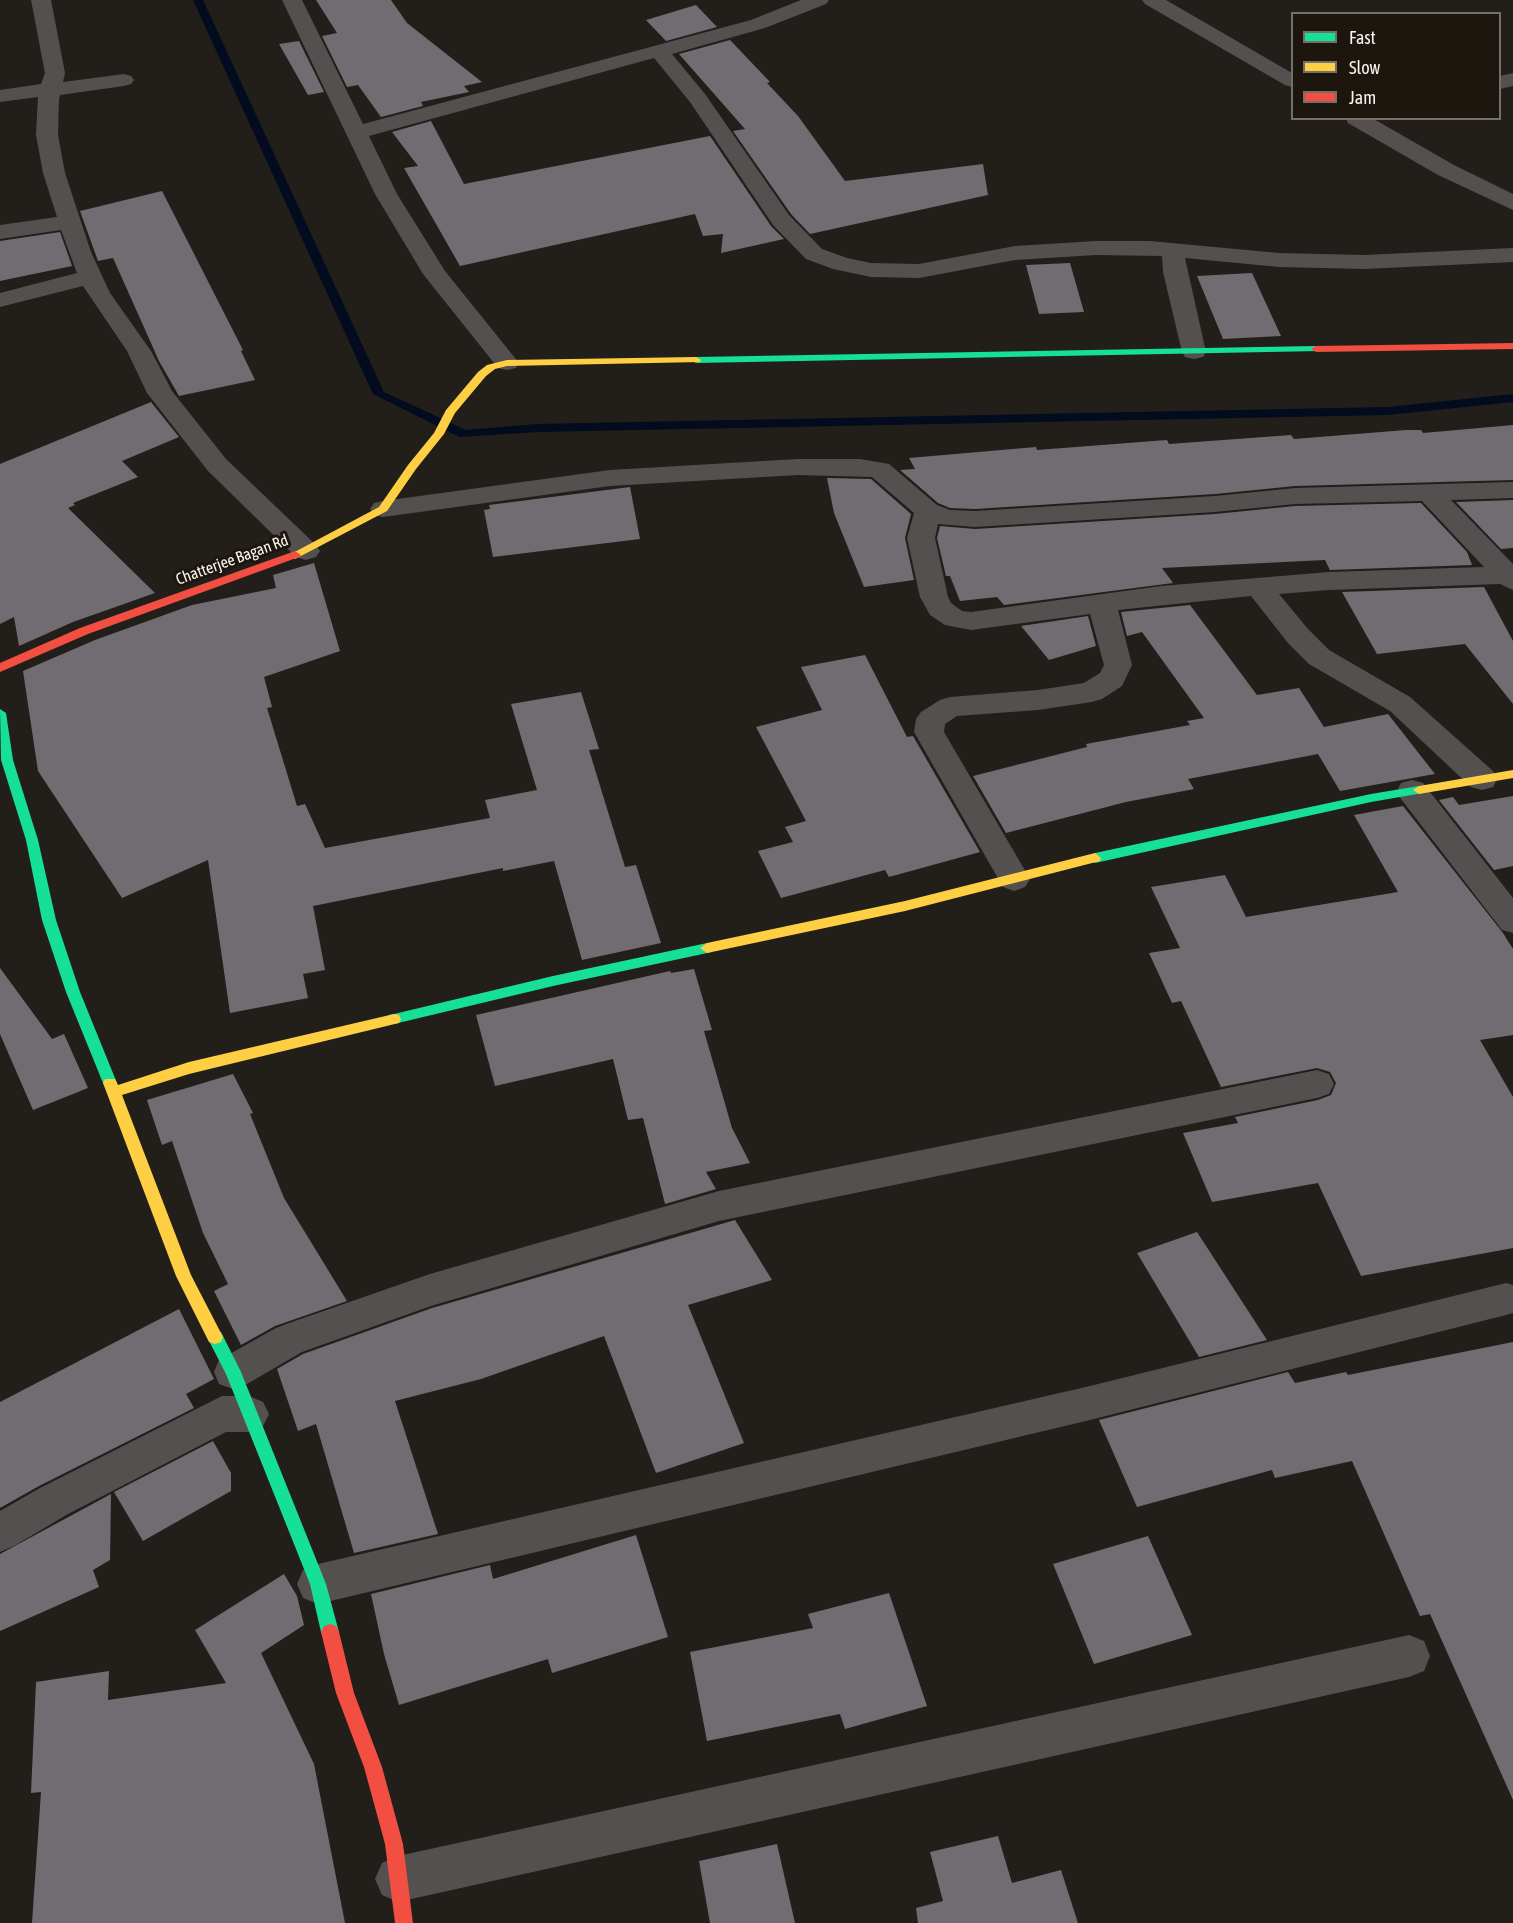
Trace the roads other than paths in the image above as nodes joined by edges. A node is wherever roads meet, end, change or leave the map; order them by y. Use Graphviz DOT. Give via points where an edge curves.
graph roads {
  1 [pos="40,0"];
  2 [pos="292,0"];
  3 [pos="819,0"];
  4 [pos="1152,0"];
  5 [pos="658,50"];
  6 [pos="124,80"];
  7 [pos="1291,80"];
  8 [pos="51,89"];
  9 [pos="0,96"];
  10 [pos="1366,120"];
  11 [pos="358,132"];
  12 [pos="1513,202"];
  13 [pos="70,222"];
  14 [pos="0,232"];
  15 [pos="1173,250"];
  16 [pos="1513,255"];
  17 [pos="91,277"];
  18 [pos="0,300"];
  19 [pos="1513,346"];
  20 [pos="1194,352"];
  21 [pos="507,363"];
  22 [pos="1513,490"];
  23 [pos="1429,492"];
  24 [pos="383,510"];
  25 [pos="928,511"];
  26 [pos="306,551"];
  27 [pos="1511,577"];
  28 [pos="1258,587"];
  29 [pos="1102,604"];
  30 [pos="0,668"];
  31 [pos="0,713"];
  32 [pos="1513,774"];
  33 [pos="1482,779"];
  34 [pos="1412,791"];
  35 [pos="1014,879"];
  36 [pos="1513,921"];
  37 [pos="1317,1084"];
  38 [pos="114,1092"];
  39 [pos="1506,1299"];
  40 [pos="233,1372"];
  41 [pos="249,1414"];
  42 [pos="0,1533"];
  43 [pos="318,1584"];
  44 [pos="1409,1656"];
  45 [pos="398,1880"];
  46 [pos="404,1923"];
  1 -- 8 [label="street" via="55,73"];
  2 -- 11 [label="street"];
  3 -- 5 [label="street" via="758,24"];
  4 -- 7 [label="street"];
  5 -- 11 [label="street"];
  5 -- 15 [label="street" via="698,98 781,220 814,254 871,270 919,271 1015,253 1096,248"];
  6 -- 8 [label="street"];
  8 -- 9 [label="street"];
  8 -- 13 [label="street" via="47,135"];
  10 -- 12 [label="street" via="1446,170"];
  11 -- 21 [label="street" via="386,194 435,274"];
  13 -- 14 [label="street"];
  13 -- 17 [label="street"];
  15 -- 16 [label="street" via="1279,260 1343,261"];
  15 -- 20 [label="street"];
  17 -- 18 [label="street"];
  17 -- 26 [label="street" via="139,351 160,393 217,465"];
  19 -- 20 [label="street"];
  20 -- 21 [label="street"];
  21 -- 24 [label="street, Chatterjee Bagan Rd" via="482,374 450,412 439,434"];
  22 -- 23 [label="street"];
  23 -- 25 [label="street" via="1295,496 975,519 946,518"];
  23 -- 27 [label="street"];
  24 -- 25 [label="street" via="610,478 860,467 892,478"];
  24 -- 26 [label="street, Chatterjee Bagan Rd"];
  25 -- 29 [label="street" via="921,538 934,597 940,609 955,619 971,621"];
  26 -- 30 [label="street, Chatterjee Bagan Rd" via="84,631"];
  27 -- 28 [label="street" via="1329,581"];
  28 -- 29 [label="street"];
  28 -- 33 [label="street" via="1320,657 1400,704"];
  29 -- 35 [label="street" via="1118,665 1112,679 1092,692 950,707 931,719 929,732"];
  31 -- 38 [label="street" via="7,760 32,840 50,920 73,992"];
  32 -- 33 [label="street"];
  33 -- 34 [label="street"];
  34 -- 35 [label="street" via="1126,850"];
  34 -- 36 [label="street"];
  35 -- 38 [label="street" via="443,1007 189,1068"];
  37 -- 40 [label="street" via="719,1206 430,1290 289,1340"];
  38 -- 40 [label="street" via="184,1276"];
  39 -- 43 [label="street" via="1090,1403"];
  40 -- 41 [label="street"];
  41 -- 42 [label="street" via="222,1413"];
  41 -- 43 [label="street"];
  43 -- 45 [label="street" via="345,1693 373,1767 394,1844"];
  44 -- 45 [label="street"];
  45 -- 46 [label="street"];
}
